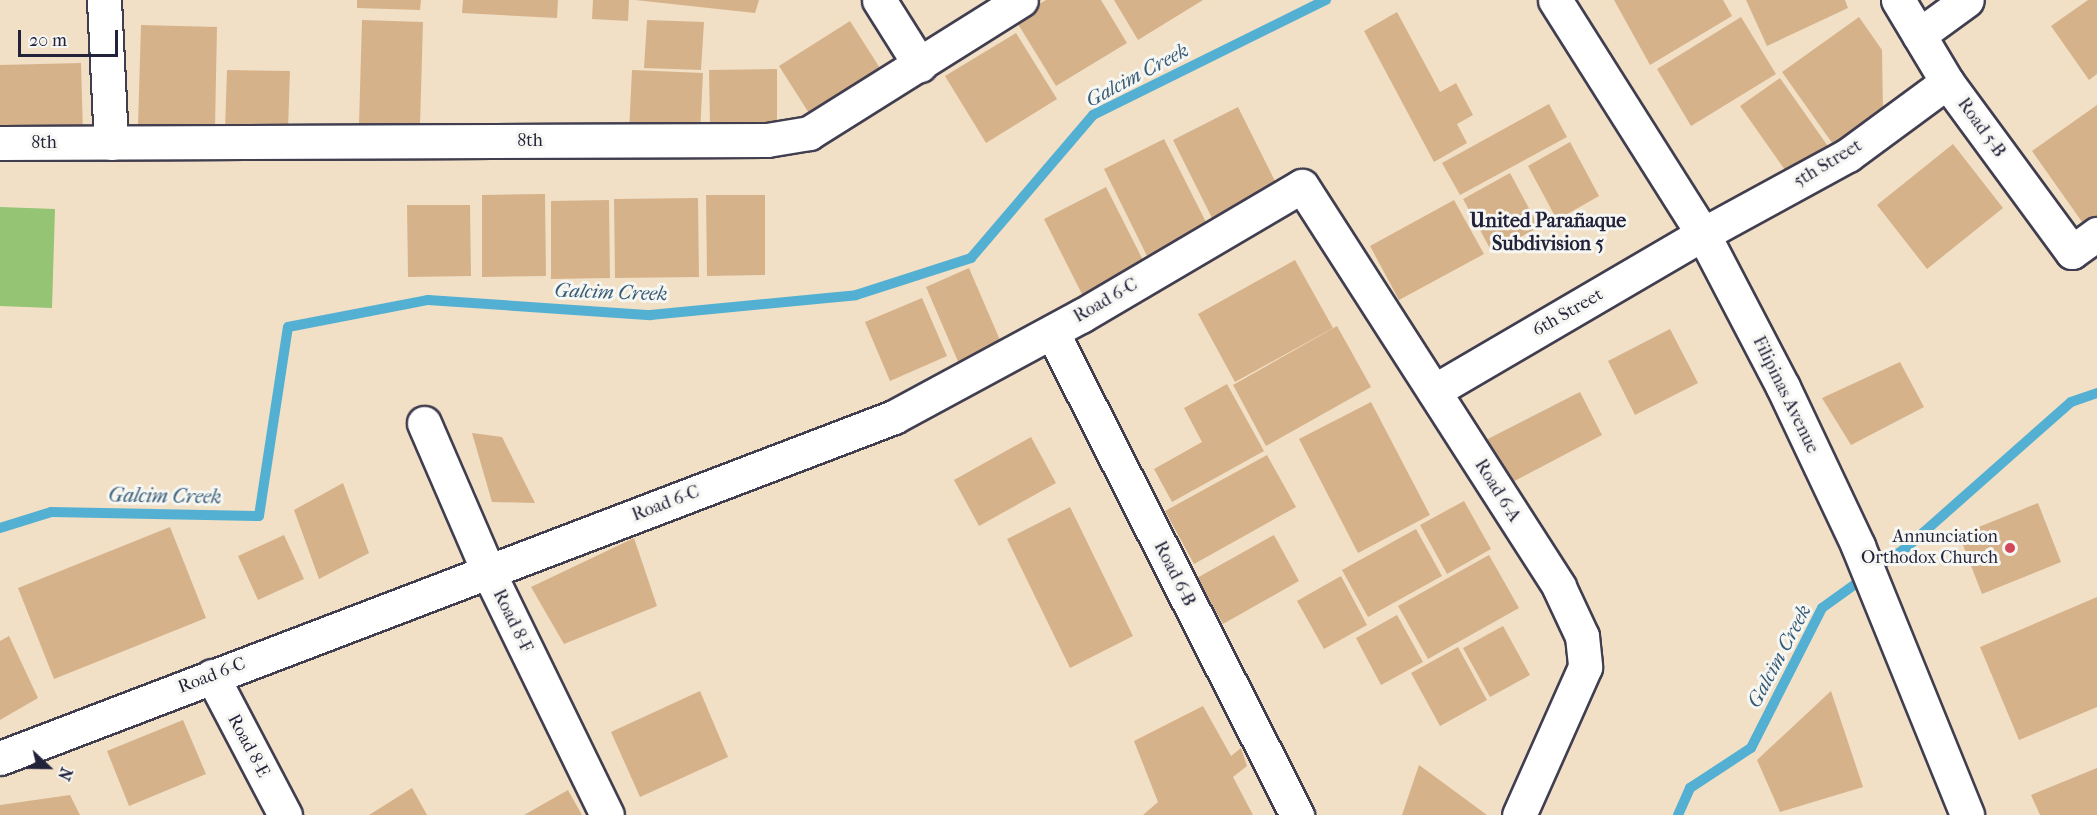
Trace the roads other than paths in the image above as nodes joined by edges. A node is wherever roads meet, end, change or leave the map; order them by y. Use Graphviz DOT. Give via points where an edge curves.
graph roads {
  1 [pos="104,0"];
  2 [pos="879,0"];
  3 [pos="1021,0"];
  4 [pos="1555,0"];
  5 [pos="1898,0"];
  6 [pos="1967,0"];
  7 [pos="1919,35"];
  8 [pos="920,65"];
  9 [pos="1947,82"];
  10 [pos="0,143"];
  11 [pos="111,143"];
  12 [pos="1302,186"];
  13 [pos="1702,234"];
  14 [pos="2085,243"];
  15 [pos="1052,332"];
  16 [pos="1434,391"];
  17 [pos="424,423"];
  18 [pos="488,571"];
  19 [pos="212,676"];
  20 [pos="0,758"];
  21 [pos="285,815"];
  22 [pos="606,815"];
  23 [pos="1297,815"];
  24 [pos="1519,815"];
  25 [pos="1967,815"];
  1 -- 11 [label="street"];
  2 -- 8 [label="street"];
  3 -- 8 [label="street, 8th"];
  4 -- 13 [label="street, Filipinas Avenue"];
  5 -- 7 [label="street, Road 5-B"];
  6 -- 7 [label="street"];
  7 -- 9 [label="street, Road 5-B"];
  8 -- 11 [label="street, 8th" via="809,133 767,140"];
  9 -- 13 [label="street, 5th Street" via="1848,155"];
  9 -- 14 [label="street, Road 5-B"];
  10 -- 11 [label="street, 8th"];
  12 -- 15 [label="street, Road 6-C"];
  12 -- 16 [label="street, Road 6-A"];
  13 -- 16 [label="street, 6th Street"];
  13 -- 25 [label="street, Filipinas Avenue" via="1783,387 1858,546"];
  15 -- 18 [label="street, Road 6-C" via="894,417"];
  15 -- 23 [label="street, Road 6-B"];
  16 -- 24 [label="street, Road 6-A" via="1559,587 1585,646 1585,668"];
  17 -- 18 [label="street, Road 8-F"];
  18 -- 19 [label="street, Road 6-C"];
  18 -- 22 [label="street, Road 8-F"];
  19 -- 20 [label="street, Road 6-C"];
  19 -- 21 [label="street, Road 8-E"];
}
